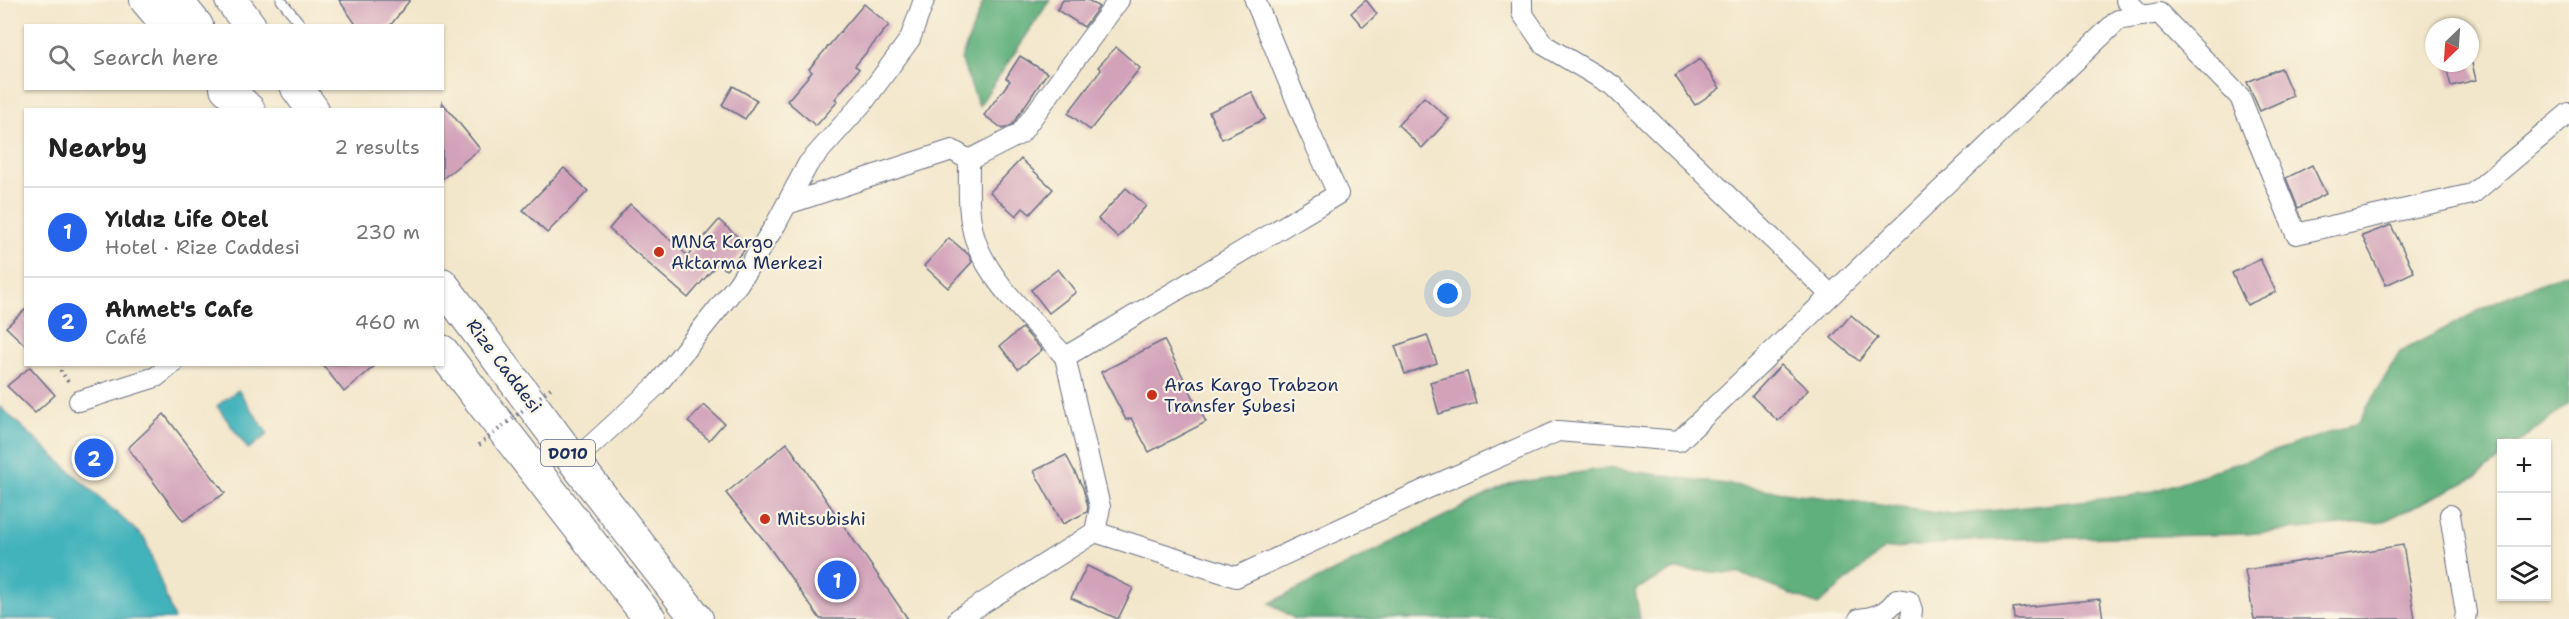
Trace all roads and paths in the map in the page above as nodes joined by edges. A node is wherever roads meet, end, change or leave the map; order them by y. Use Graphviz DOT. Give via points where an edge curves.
graph roads {
  1 [pos="146,0"];
  2 [pos="176,0"];
  3 [pos="231,0"];
  4 [pos="281,0"];
  5 [pos="924,0"];
  6 [pos="1119,0"];
  7 [pos="1255,0"];
  8 [pos="1522,0"];
  9 [pos="2126,0"];
  10 [pos="2142,16"];
  11 [pos="166,24"];
  12 [pos="195,24"];
  13 [pos="249,24"];
  14 [pos="300,24"];
  15 [pos="228,90"];
  16 [pos="244,90"];
  17 [pos="298,90"];
  18 [pos="247,108"];
  19 [pos="257,108"];
  20 [pos="312,108"];
  21 [pos="2569,113"];
  22 [pos="969,160"];
  23 [pos="787,204"];
  24 [pos="444,287"];
  25 [pos="1831,296"];
  26 [pos="444,354"];
  27 [pos="1065,357"];
  28 [pos="170,366"];
  29 [pos="552,387"];
  30 [pos="79,400"];
  31 [pos="479,445"];
  32 [pos="574,461"];
  33 [pos="2450,515"];
  34 [pos="1095,532"];
  35 [pos="650,619"];
  36 [pos="697,619"];
  37 [pos="958,619"];
  38 [pos="1859,619"];
  39 [pos="1911,619"];
  40 [pos="2464,619"];
  1 -- 11 [label="highway"];
  2 -- 12 [label="highway"];
  3 -- 13 [label="highway"];
  4 -- 14 [label="lane"];
  5 -- 23 [label="street" via="910,39 865,100 808,164"];
  6 -- 22 [label="street" via="1020,134"];
  7 -- 27 [label="street" via="1338,195"];
  8 -- 25 [label="street" via="1522,13 1544,45 1612,85"];
  9 -- 10 [label="street"];
  10 -- 21 [label="street" via="2159,13 2240,97 2296,234 2472,194"];
  10 -- 25 [label="street" via="2118,20"];
  15 -- 18 [label="highway"];
  16 -- 19 [label="highway"];
  17 -- 20 [label="highway"];
  22 -- 23 [label="street" via="952,150"];
  22 -- 27 [label="street" via="969,203 975,239 990,272"];
  23 -- 32 [label="street" via="738,284 656,386"];
  24 -- 32 [label="highway, Rize Caddesi / D010"];
  25 -- 34 [label="street" via="1679,441 1558,431 1236,577"];
  26 -- 35 [label="highway, D010"];
  27 -- 34 [label="street" via="1100,507"];
  28 -- 30 [label="street" via="156,377"];
  29 -- 31 [label="path, bridge"];
  32 -- 36 [label="highway, Rize Caddesi / D010"];
  33 -- 40 [label="street"];
  34 -- 37 [label="street"];
  38 -- 39 [label="street" via="1889,611 1897,599 1909,601"];
}
